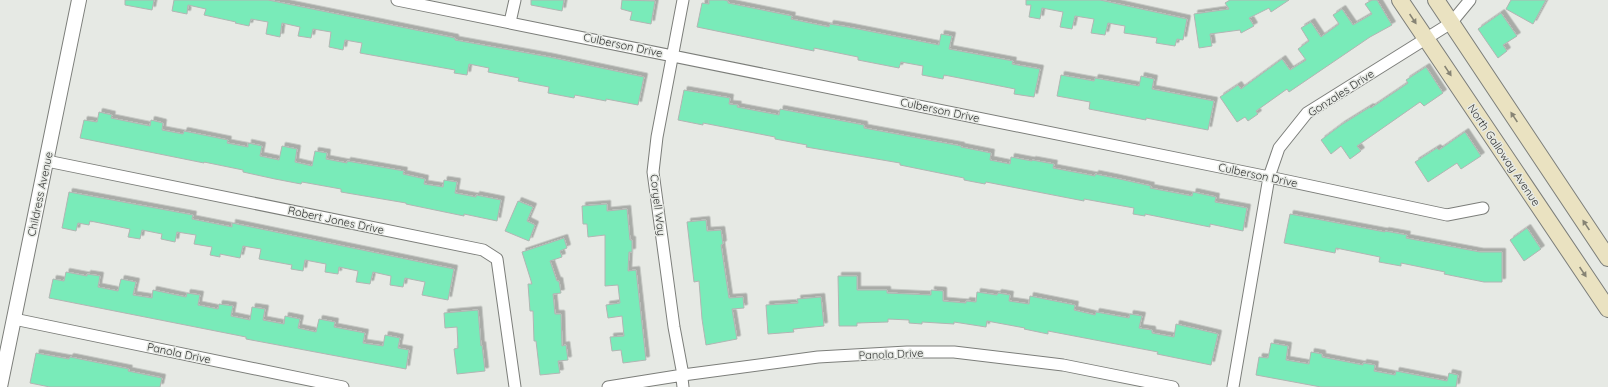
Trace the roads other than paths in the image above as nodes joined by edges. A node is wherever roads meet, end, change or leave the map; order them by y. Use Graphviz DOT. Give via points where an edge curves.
graph roads {
  1 [pos="79,0"];
  2 [pos="397,0"];
  3 [pos="515,0"];
  4 [pos="682,0"];
  5 [pos="1400,0"];
  6 [pos="1436,0"];
  7 [pos="1470,0"];
  8 [pos="510,22"];
  9 [pos="1451,22"];
  10 [pos="1426,39"];
  11 [pos="673,56"];
  12 [pos="47,161"];
  13 [pos="1269,177"];
  14 [pos="1483,208"];
  15 [pos="1608,258"];
  16 [pos="1608,310"];
  17 [pos="14,319"];
  18 [pos="683,375"];
  19 [pos="0,387"];
  20 [pos="343,387"];
  21 [pos="515,387"];
  22 [pos="608,387"];
  23 [pos="683,387"];
  24 [pos="1173,387"];
  25 [pos="1233,387"];
  1 -- 12 [label="street, Childress Avenue"];
  2 -- 8 [label="street, Culberson Drive"];
  3 -- 8 [label="street"];
  4 -- 11 [label="street, Coryell Way"];
  5 -- 10 [label="main road, North Galloway Avenue, one-way"];
  6 -- 9 [label="main road"];
  7 -- 9 [label="street, Gonzales Drive"];
  8 -- 11 [label="street, Culberson Drive"];
  9 -- 10 [label="street, Gonzales Drive"];
  15 -- 9 [label="main road, one-way"];
  10 -- 13 [label="street, Gonzales Drive" via="1307,113 1279,148"];
  10 -- 16 [label="main road, North Galloway Avenue, one-way"];
  11 -- 13 [label="street, Culberson Drive"];
  11 -- 18 [label="street, Coryell Way" via="657,137 653,172"];
  12 -- 17 [label="street, Childress Avenue"];
  12 -- 21 [label="street, Robert Jones Drive" via="483,250 497,259"];
  13 -- 14 [label="street, Culberson Drive" via="1447,215"];
  13 -- 25 [label="street, Gonzales Drive"];
  17 -- 19 [label="street, Childress Avenue"];
  17 -- 20 [label="street, Panola Drive"];
  18 -- 22 [label="street, Panola Drive"];
  18 -- 23 [label="street, Coryell Way"];
  18 -- 24 [label="street, Panola Drive" via="818,357 954,352 1063,365"];
}
